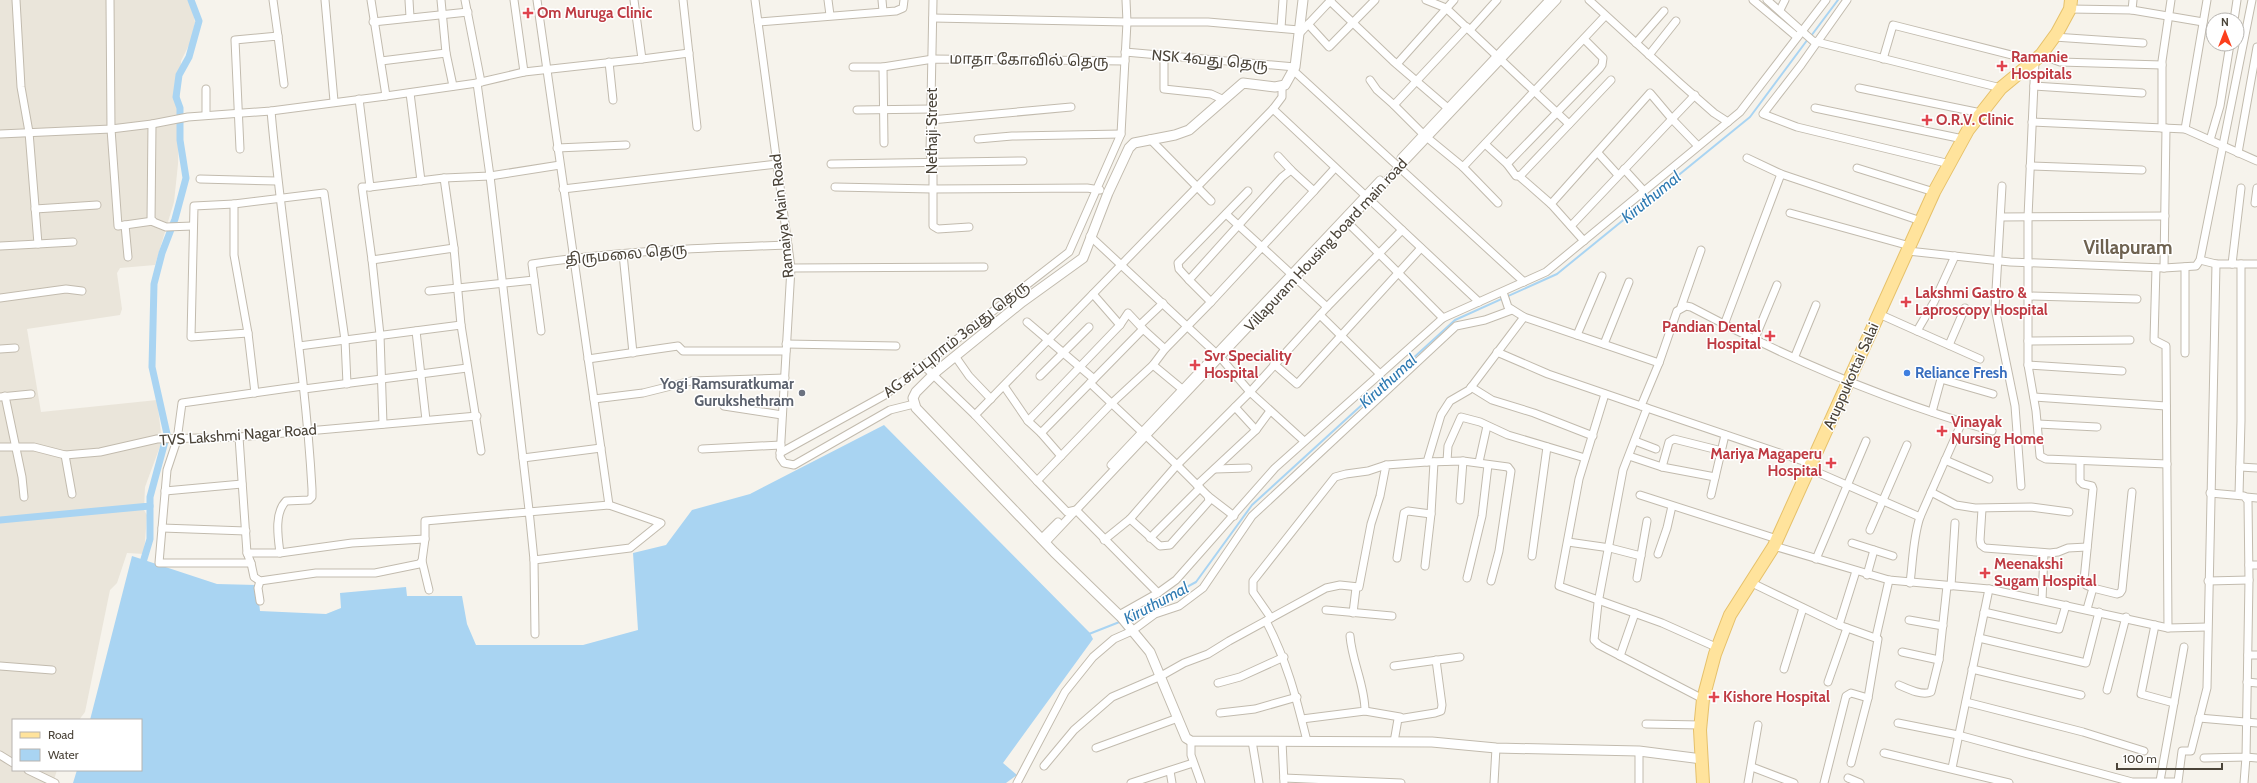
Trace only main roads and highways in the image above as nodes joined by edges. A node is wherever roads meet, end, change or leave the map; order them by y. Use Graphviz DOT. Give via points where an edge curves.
graph roads {
  1 [pos="2070,4"];
  2 [pos="1703,783"];
  1 -- 2 [label="main road, Aruppukottai Salai" via="2054,37 2038,58 2001,88 1963,139 1934,192 1775,542 1730,615 1703,699"];
}
